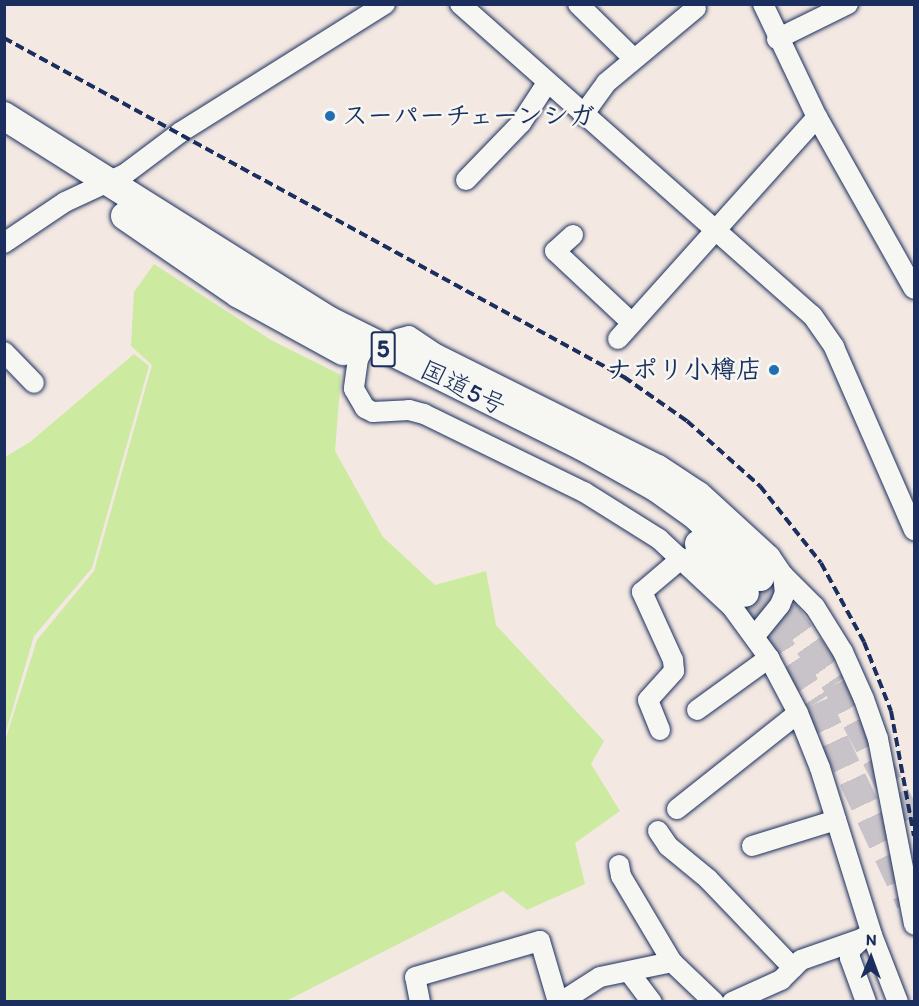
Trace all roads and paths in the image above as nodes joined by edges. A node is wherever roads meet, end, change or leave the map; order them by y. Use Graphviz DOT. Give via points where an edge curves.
graph roads {
  1 [pos="385,4"];
  2 [pos="460,4"];
  3 [pos="578,4"];
  4 [pos="763,4"];
  5 [pos="848,4"];
  6 [pos="696,8"];
  7 [pos="777,39"];
  8 [pos="634,59"];
  9 [pos="547,83"];
  10 [pos="583,115"];
  11 [pos="4,116"];
  12 [pos="817,117"];
  13 [pos="4,139"];
  14 [pos="466,180"];
  15 [pos="98,187"];
  16 [pos="715,229"];
  17 [pos="573,235"];
  18 [pos="4,243"];
  19 [pos="907,260"];
  20 [pos="915,289"];
  21 [pos="632,323"];
  22 [pos="618,339"];
  23 [pos="371,351"];
  24 [pos="4,352"];
  25 [pos="34,383"];
  26 [pos="915,530"];
  27 [pos="682,558"];
  28 [pos="763,582"];
  29 [pos="754,637"];
  30 [pos="769,658"];
  31 [pos="697,711"];
  32 [pos="798,713"];
  33 [pos="660,730"];
  34 [pos="676,809"];
  35 [pos="836,820"];
  36 [pos="658,831"];
  37 [pos="752,846"];
  38 [pos="619,865"];
  39 [pos="915,925"];
  40 [pos="868,936"];
  41 [pos="672,962"];
  42 [pos="793,968"];
  43 [pos="629,972"];
  44 [pos="420,1002"];
  45 [pos="560,1002"];
  46 [pos="652,1002"];
  47 [pos="714,1002"];
  48 [pos="732,1002"];
  49 [pos="866,1002"];
  50 [pos="898,1002"];
  1 -- 15 [label="street"];
  2 -- 9 [label="street"];
  3 -- 8 [label="street"];
  4 -- 7 [label="street"];
  5 -- 7 [label="street"];
  6 -- 8 [label="street"];
  7 -- 12 [label="street"];
  8 -- 10 [label="street" via="606,83"];
  9 -- 10 [label="street"];
  9 -- 14 [label="street" via="521,123"];
  10 -- 16 [label="street"];
  11 -- 15 [label="highway, 国道5号 / 5"];
  12 -- 16 [label="street"];
  12 -- 19 [label="street"];
  13 -- 15 [label="highway, 国道5号 / 5"];
  15 -- 18 [label="street"];
  15 -- 23 [label="highway, 国道5号 / 5" via="251,274"];
  16 -- 21 [label="street"];
  16 -- 26 [label="street" via="798,302 825,332"];
  17 -- 21 [label="street" via="555,250"];
  19 -- 20 [label="street"];
  21 -- 22 [label="street"];
  23 -- 27 [label="street" via="354,389 364,408 379,413 409,410 424,414 584,492 651,533"];
  23 -- 28 [label="highway, 国道5号 / 5" via="582,447 657,488 695,515"];
  24 -- 25 [label="street"];
  27 -- 29 [label="street" via="732,607"];
  27 -- 33 [label="street" via="642,592 673,660 674,672 648,700"];
  28 -- 29 [label="street" via="785,593"];
  28 -- 39 [label="street" via="815,606 843,651 878,739"];
  29 -- 30 [label="street"];
  30 -- 31 [label="street"];
  30 -- 32 [label="street"];
  32 -- 34 [label="street"];
  32 -- 35 [label="street"];
  35 -- 37 [label="street"];
  35 -- 40 [label="street"];
  36 -- 42 [label="street" via="668,846 708,879"];
  38 -- 41 [label="street" via="621,876"];
  40 -- 42 [label="street" via="801,960"];
  40 -- 49 [label="street" via="850,950"];
  40 -- 50 [label="street"];
  41 -- 43 [label="street" via="645,965"];
  41 -- 47 [label="street"];
  42 -- 48 [label="street" via="781,980"];
  43 -- 45 [label="street" via="600,977"];
  43 -- 46 [label="street"];
  44 -- 45 [label="street" via="415,977 540,941"];
}
